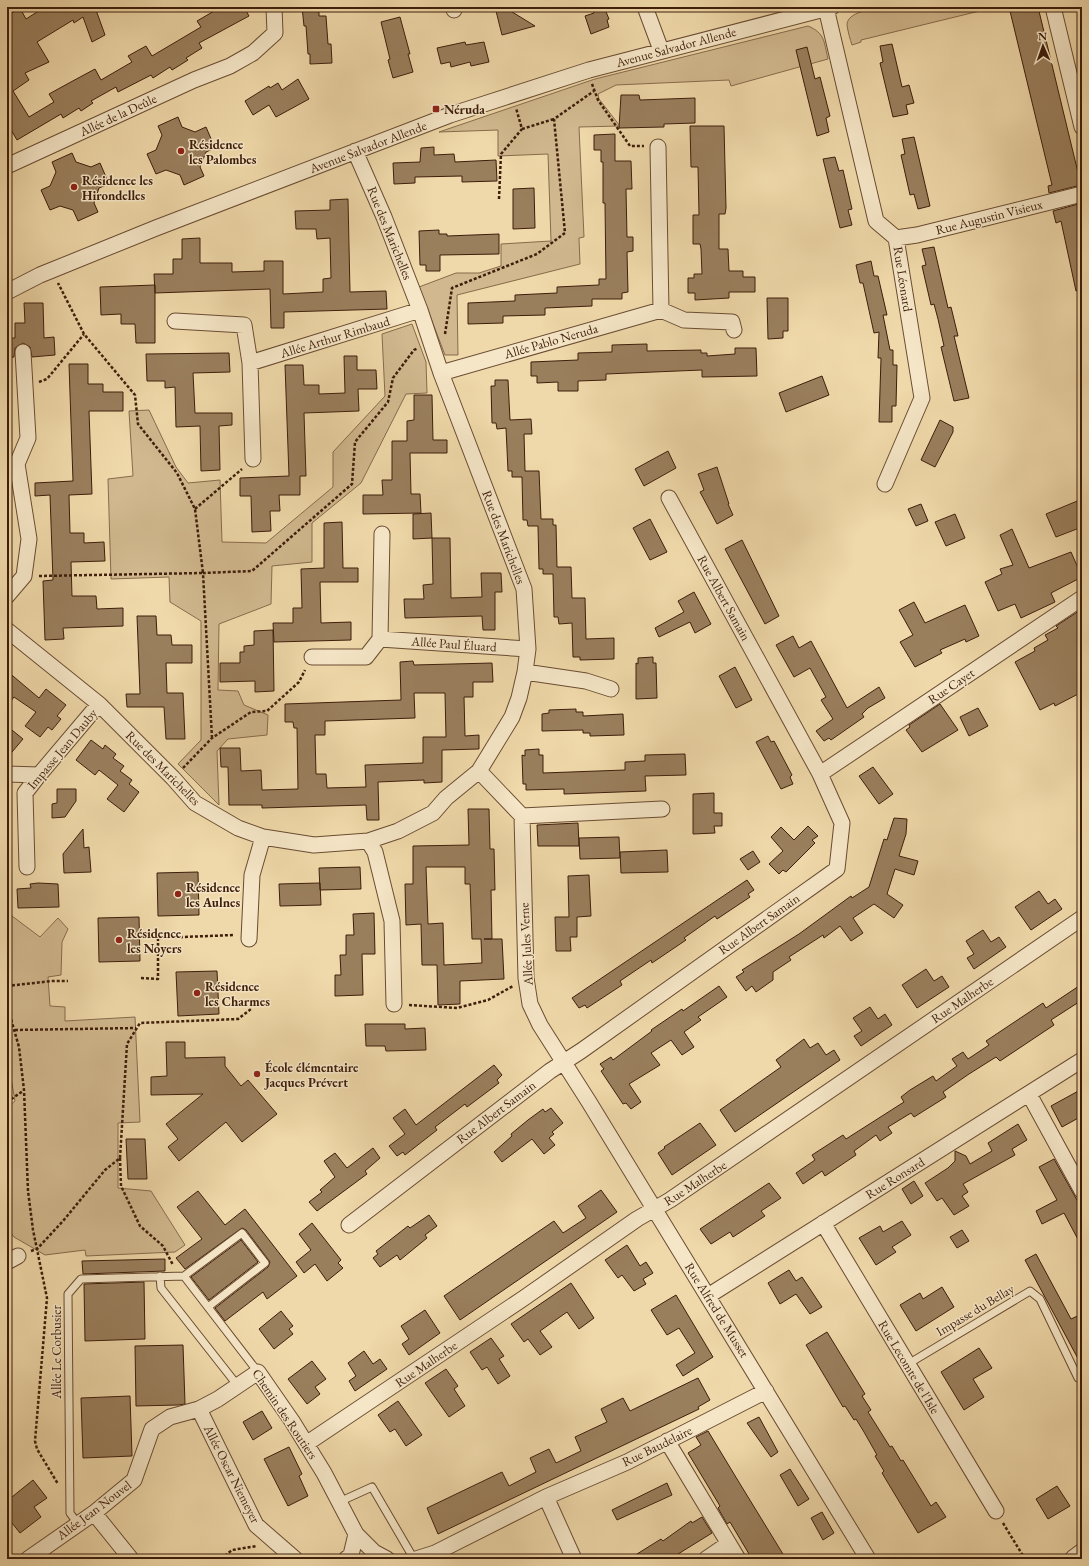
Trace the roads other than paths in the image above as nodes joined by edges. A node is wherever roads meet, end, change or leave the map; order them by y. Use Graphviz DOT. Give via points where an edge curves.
graph roads {
  1 [pos="274,7"];
  2 [pos="645,7"];
  3 [pos="1053,7"];
  4 [pos="829,8"];
  5 [pos="661,50"];
  6 [pos="1082,127"];
  7 [pos="658,147"];
  8 [pos="355,151"];
  9 [pos="7,166"];
  10 [pos="1082,194"];
  11 [pos="896,238"];
  12 [pos="7,292"];
  13 [pos="420,310"];
  14 [pos="661,310"];
  15 [pos="174,321"];
  16 [pos="734,330"];
  17 [pos="23,352"];
  18 [pos="250,363"];
  19 [pos="441,373"];
  20 [pos="253,459"];
  21 [pos="12,464"];
  22 [pos="885,484"];
  23 [pos="670,498"];
  24 [pos="382,534"];
  25 [pos="7,596"];
  26 [pos="1082,598"];
  27 [pos="7,630"];
  28 [pos="380,639"];
  29 [pos="528,649"];
  30 [pos="312,657"];
  31 [pos="525,672"];
  32 [pos="611,689"];
  33 [pos="99,704"];
  34 [pos="479,771"];
  35 [pos="7,774"];
  36 [pos="820,774"];
  37 [pos="39,775"];
  38 [pos="662,809"];
  39 [pos="522,816"];
  40 [pos="262,837"];
  41 [pos="368,841"];
  42 [pos="27,867"];
  43 [pos="1082,918"];
  44 [pos="249,937"];
  45 [pos="394,1004"];
  46 [pos="1082,1060"];
  47 [pos="564,1063"];
  48 [pos="1028,1094"];
  49 [pos="1082,1191"];
  50 [pos="654,1208"];
  51 [pos="823,1223"];
  52 [pos="349,1225"];
  53 [pos="160,1276"];
  54 [pos="184,1276"];
  55 [pos="708,1296"];
  56 [pos="208,1307"];
  57 [pos="908,1364"];
  58 [pos="258,1372"];
  59 [pos="1078,1378"];
  60 [pos="238,1386"];
  61 [pos="766,1391"];
  62 [pos="200,1409"];
  63 [pos="667,1441"];
  64 [pos="306,1444"];
  65 [pos="546,1498"];
  66 [pos="339,1502"];
  67 [pos="996,1511"];
  68 [pos="94,1513"];
  69 [pos="78,1524"];
  70 [pos="356,1534"];
  71 [pos="728,1544"];
  72 [pos="1082,1553"];
  73 [pos="28,1559"];
  74 [pos="131,1559"];
  75 [pos="295,1559"];
  76 [pos="346,1559"];
  77 [pos="387,1559"];
  78 [pos="415,1559"];
  79 [pos="574,1559"];
  80 [pos="706,1559"];
  81 [pos="738,1559"];
  82 [pos="868,1559"];
  83 [pos="1074,1559"];
  1 -- 9 [label="street, Allée de la Deûle" via="275,33 253,53 230,66"];
  2 -- 5 [label="street"];
  3 -- 6 [label="street"];
  4 -- 5 [label="street, Avenue Salvador Allende"];
  4 -- 11 [label="street, Rue Léonard" via="876,221"];
  5 -- 8 [label="street, Avenue Salvador Allende" via="513,94"];
  7 -- 14 [label="street"];
  8 -- 12 [label="street, Avenue Salvador Allende" via="40,275"];
  8 -- 13 [label="street, Rue des Marichelles" via="373,189"];
  10 -- 11 [label="street, Rue Augustin Visieux"];
  11 -- 22 [label="street, Rue Léonard" via="922,398"];
  13 -- 18 [label="street, Allée Arthur Rimbaud"];
  13 -- 19 [label="street, Rue des Marichelles"];
  14 -- 16 [label="street" via="684,320 732,322"];
  14 -- 19 [label="street, Allée Pablo Neruda"];
  15 -- 18 [label="street" via="244,325"];
  17 -- 21 [label="street" via="28,438"];
  18 -- 20 [label="street"];
  19 -- 29 [label="street, Rue des Marichelles" via="524,589"];
  21 -- 25 [label="street" via="29,539 24,576"];
  23 -- 36 [label="street, Rue Albert Samain"];
  24 -- 28 [label="street"];
  26 -- 36 [label="street, Rue Cayet"];
  27 -- 33 [label="street, Rue des Marichelles"];
  28 -- 29 [label="street, Allée Paul Éluard"];
  28 -- 30 [label="street" via="366,657"];
  29 -- 31 [label="street, Rue des Marichelles"];
  31 -- 32 [label="street" via="586,681"];
  31 -- 34 [label="street, Rue des Marichelles" via="512,717"];
  33 -- 37 [label="street, Impasse Jean Dauby"];
  33 -- 40 [label="street, Rue des Marichelles" via="195,803 238,828"];
  34 -- 39 [label="street"];
  34 -- 41 [label="street, Rue des Marichelles" via="446,798 433,813"];
  35 -- 37 [label="street"];
  36 -- 47 [label="street, Rue Albert Samain" via="842,823 837,868"];
  37 -- 42 [label="street, Impasse Jean Dauby" via="26,793"];
  38 -- 39 [label="street"];
  39 -- 47 [label="street, Allée Jules Verne" via="526,978 530,1004 540,1026"];
  40 -- 41 [label="street, Rue des Marichelles" via="314,845"];
  40 -- 44 [label="street" via="252,875"];
  41 -- 45 [label="street" via="375,852 392,921"];
  43 -- 50 [label="street, Rue Malherbe" via="670,1200"];
  46 -- 48 [label="street, Rue Ronsard"];
  47 -- 50 [label="street, Rue Alfred de Musset"];
  47 -- 52 [label="street, Rue Albert Samain" via="550,1071"];
  48 -- 49 [label="street"];
  48 -- 51 [label="street, Rue Ronsard"];
  50 -- 55 [label="street, Rue Alfred de Musset"];
  50 -- 64 [label="street, Rue Malherbe"];
  51 -- 55 [label="street, Rue Ronsard"];
  51 -- 57 [label="street, Rue Lecomte de l'Isle"];
  53 -- 54 [label="lane, Allée Le Corbusier"];
  53 -- 60 [label="lane, Chemin des Routiers" via="161,1288"];
  53 -- 69 [label="lane, Allée Le Corbusier" via="81,1279 68,1294 70,1513"];
  54 -- 56 [label="lane, Chemin des Routiers"];
  54 -- 56 [label="lane" via="242,1233 265,1263"];
  55 -- 61 [label="street, Rue Alfred de Musset"];
  56 -- 58 [label="lane, Chemin des Routiers"];
  57 -- 59 [label="lane, Impasse du Bellay" via="1030,1291 1040,1298"];
  57 -- 67 [label="street, Rue Lecomte de l'Isle"];
  58 -- 60 [label="street, Allée Jean Nouvel"];
  58 -- 64 [label="street, Chemin des Routiers"];
  60 -- 62 [label="street, Allée Jean Nouvel"];
  61 -- 63 [label="street, Rue Baudelaire"];
  61 -- 82 [label="street, Rue Alfred de Musset"];
  62 -- 68 [label="street, Allée Jean Nouvel" via="170,1417 152,1429 134,1480"];
  62 -- 75 [label="street, Allée Oscar Niemeyer" via="256,1525"];
  63 -- 65 [label="street, Rue Baudelaire"];
  63 -- 71 [label="street"];
  64 -- 66 [label="street, Chemin des Routiers"];
  65 -- 78 [label="street" via="435,1553"];
  65 -- 79 [label="street"];
  66 -- 70 [label="street, Chemin des Routiers"];
  66 -- 78 [label="lane" via="372,1487"];
  68 -- 69 [label="street, Allée Jean Nouvel"];
  68 -- 74 [label="street"];
  69 -- 73 [label="street, Allée Jean Nouvel"];
  70 -- 76 [label="street" via="351,1555"];
  70 -- 77 [label="street, Chemin des Routiers" via="374,1552"];
  71 -- 80 [label="street"];
  71 -- 81 [label="street"];
  72 -- 83 [label="street"];
}
